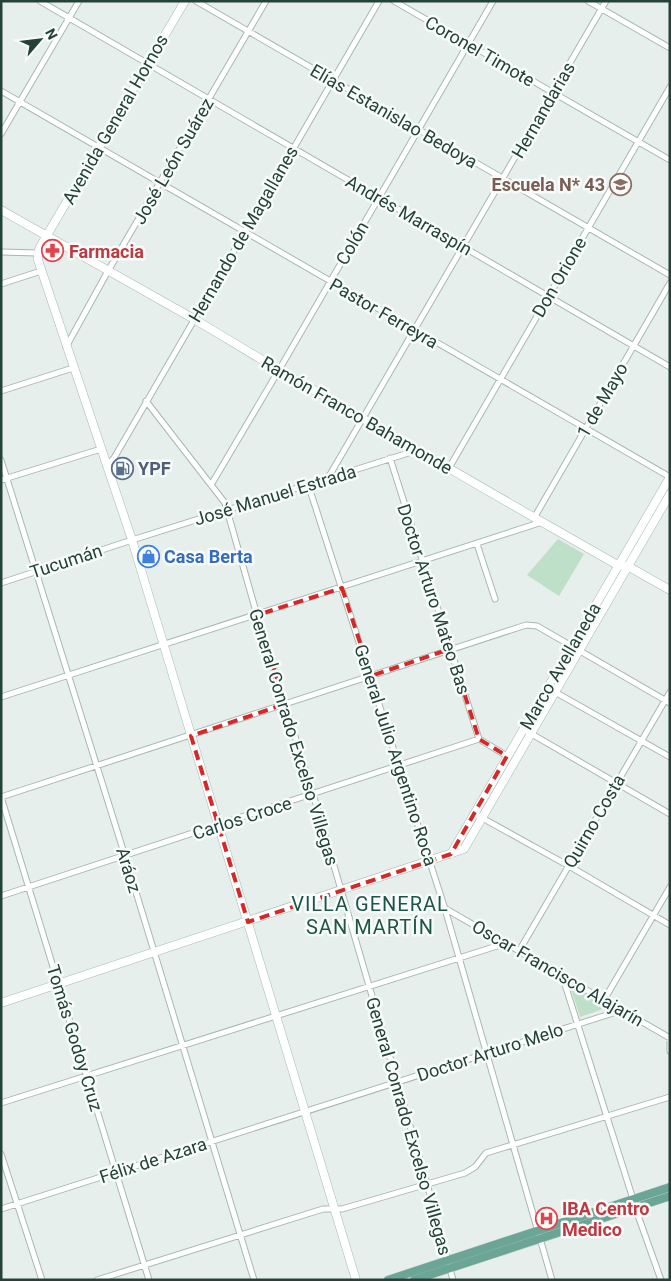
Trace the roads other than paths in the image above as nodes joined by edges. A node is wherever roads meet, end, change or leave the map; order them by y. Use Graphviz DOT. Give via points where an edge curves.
graph roads {
  1 [pos="40,1"];
  2 [pos="79,1"];
  3 [pos="184,1"];
  4 [pos="196,1"];
  5 [pos="266,1"];
  6 [pos="379,1"];
  7 [pos="394,1"];
  8 [pos="493,1"];
  9 [pos="588,1"];
  10 [pos="606,1"];
  11 [pos="602,9"];
  12 [pos="70,18"];
  13 [pos="248,32"];
  14 [pos="468,44"];
  15 [pos="670,48"];
  16 [pos="148,64"];
  17 [pos="333,81"];
  18 [pos="670,87"];
  19 [pos="1,91"];
  20 [pos="552,92"];
  21 [pos="208,100"];
  22 [pos="20,102"];
  23 [pos="418,129"];
  24 [pos="1,134"];
  25 [pos="638,141"];
  26 [pos="98,148"];
  27 [pos="294,149"];
  28 [pos="670,160"];
  29 [pos="504,179"];
  30 [pos="160,183"];
  31 [pos="379,198"];
  32 [pos="1,210"];
  33 [pos="587,228"];
  34 [pos="246,233"];
  35 [pos="46,236"];
  36 [pos="464,247"];
  37 [pos="1,252"];
  38 [pos="38,253"];
  39 [pos="41,271"];
  40 [pos="108,271"];
  41 [pos="670,275"];
  42 [pos="330,282"];
  43 [pos="1,284"];
  44 [pos="670,284"];
  45 [pos="549,296"];
  46 [pos="194,319"];
  47 [pos="415,330"];
  48 [pos="633,346"];
  49 [pos="66,347"];
  50 [pos="670,367"];
  51 [pos="73,368"];
  52 [pos="279,370"];
  53 [pos="500,380"];
  54 [pos="1,391"];
  55 [pos="146,401"];
  56 [pos="362,418"];
  57 [pos="585,429"];
  58 [pos="101,449"];
  59 [pos="418,450"];
  60 [pos="390,458"];
  61 [pos="1,460"];
  62 [pos="106,466"];
  63 [pos="449,468"];
  64 [pos="670,477"];
  65 [pos="328,478"];
  66 [pos="4,479"];
  67 [pos="308,484"];
  68 [pos="211,485"];
  69 [pos="670,494"];
  70 [pos="227,509"];
  71 [pos="534,518"];
  72 [pos="542,522"];
  73 [pos="132,540"];
  74 [pos="478,544"];
  75 [pos="423,561"];
  76 [pos="623,566"];
  77 [pos="36,572"];
  78 [pos="1,583"];
  79 [pos="342,588"];
  80 [pos="670,590"];
  81 [pos="495,599"];
  82 [pos="257,615"];
  83 [pos="164,645"];
  84 [pos="575,648"];
  85 [pos="450,649"];
  86 [pos="68,676"];
  87 [pos="371,676"];
  88 [pos="555,692"];
  89 [pos="670,692"];
  90 [pos="1,697"];
  91 [pos="667,701"];
  92 [pos="285,704"];
  93 [pos="523,729"];
  94 [pos="532,734"];
  95 [pos="191,736"];
  96 [pos="479,739"];
  97 [pos="641,741"];
  98 [pos="507,756"];
  99 [pos="670,757"];
  100 [pos="400,765"];
  101 [pos="96,767"];
  102 [pos="616,783"];
  103 [pos="313,794"];
  104 [pos="1,797"];
  105 [pos="670,814"];
  106 [pos="479,816"];
  107 [pos="218,826"];
  108 [pos="125,856"];
  109 [pos="431,861"];
  110 [pos="569,866"];
  111 [pos="29,887"];
  112 [pos="670,887"];
  113 [pos="341,891"];
  114 [pos="1,896"];
  115 [pos="445,908"];
  116 [pos="653,915"];
  117 [pos="248,922"];
  118 [pos="670,925"];
  119 [pos="504,942"];
  120 [pos="519,951"];
  121 [pos="154,952"];
  122 [pos="459,957"];
  123 [pos="562,976"];
  124 [pos="58,984"];
  125 [pos="369,986"];
  126 [pos="604,1000"];
  127 [pos="1,1003"];
  128 [pos="619,1009"];
  129 [pos="275,1015"];
  130 [pos="577,1024"];
  131 [pos="670,1038"];
  132 [pos="183,1045"];
  133 [pos="670,1051"];
  134 [pos="487,1052"];
  135 [pos="87,1076"];
  136 [pos="396,1082"];
  137 [pos="670,1097"];
  138 [pos="1,1103"];
  139 [pos="304,1112"];
  140 [pos="606,1117"];
  141 [pos="213,1141"];
  142 [pos="513,1145"];
  143 [pos="1,1154"];
  144 [pos="116,1172"];
  145 [pos="427,1184"];
  146 [pos="670,1187"];
  147 [pos="670,1196"];
  148 [pos="634,1203"];
  149 [pos="17,1204"];
  150 [pos="1,1209"];
  151 [pos="334,1210"];
  152 [pos="242,1235"];
  153 [pos="539,1235"];
  154 [pos="449,1264"];
  155 [pos="145,1265"];
  156 [pos="42,1280"];
  157 [pos="98,1280"];
  158 [pos="149,1280"];
  159 [pos="254,1280"];
  160 [pos="356,1280"];
  161 [pos="388,1280"];
  162 [pos="414,1280"];
  163 [pos="453,1280"];
  164 [pos="552,1280"];
  165 [pos="661,1280"];
  1 -- 12 [label="street, Andrés Marraspín"];
  2 -- 12 [label="street"];
  3 -- 16 [label="street, Avenida General Hornos"];
  4 -- 13 [label="street, Elías Estanislao Bedoya"];
  5 -- 13 [label="street, José León Suárez"];
  6 -- 17 [label="street, Hernando de Magallanes"];
  7 -- 14 [label="street, Coronel Timote"];
  8 -- 14 [label="street, Colón"];
  9 -- 11 [label="street"];
  10 -- 11 [label="street, Hernandarias"];
  11 -- 15 [label="street"];
  11 -- 20 [label="street, Hernandarias"];
  12 -- 16 [label="street, Andrés Marraspín"];
  12 -- 22 [label="street"];
  13 -- 17 [label="street, Elías Estanislao Bedoya"];
  13 -- 21 [label="street, José León Suárez"];
  14 -- 20 [label="street, Coronel Timote"];
  14 -- 23 [label="street, Colón"];
  16 -- 21 [label="street, Andrés Marraspín"];
  16 -- 26 [label="street, Avenida General Hornos"];
  17 -- 23 [label="street, Elías Estanislao Bedoya"];
  17 -- 27 [label="street, Hernando de Magallanes"];
  18 -- 25 [label="street, Don Orione"];
  19 -- 22 [label="street, Pastor Ferreyra"];
  20 -- 25 [label="street, Coronel Timote"];
  20 -- 29 [label="street, Hernandarias"];
  21 -- 27 [label="street, Andrés Marraspín"];
  21 -- 30 [label="street, José León Suárez"];
  22 -- 24 [label="street"];
  22 -- 26 [label="street, Pastor Ferreyra"];
  23 -- 29 [label="street, Elías Estanislao Bedoya"];
  23 -- 31 [label="street, Colón"];
  25 -- 28 [label="street, Coronel Timote"];
  25 -- 33 [label="street, Don Orione"];
  26 -- 30 [label="street, Pastor Ferreyra"];
  26 -- 35 [label="street, Avenida General Hornos"];
  27 -- 31 [label="street, Andrés Marraspín"];
  27 -- 34 [label="street, Hernando de Magallanes"];
  29 -- 33 [label="street, Elías Estanislao Bedoya"];
  29 -- 36 [label="street, Hernandarias"];
  30 -- 34 [label="street, Pastor Ferreyra"];
  30 -- 40 [label="street, José León Suárez"];
  31 -- 36 [label="street, Andrés Marraspín"];
  31 -- 42 [label="street, Colón"];
  32 -- 35 [label="street, Ramón Franco Bahamonde"];
  33 -- 41 [label="street, Elías Estanislao Bedoya"];
  33 -- 45 [label="street, Don Orione"];
  34 -- 42 [label="street, Pastor Ferreyra"];
  34 -- 46 [label="street, Hernando de Magallanes"];
  35 -- 38 [label="street, Avenida General Hornos"];
  35 -- 40 [label="street, Ramón Franco Bahamonde"];
  36 -- 45 [label="street, Andrés Marraspín"];
  36 -- 47 [label="street, Hernandarias"];
  37 -- 38 [label="street"];
  38 -- 39 [label="street"];
  39 -- 43 [label="street"];
  39 -- 49 [label="street"];
  40 -- 46 [label="street, Ramón Franco Bahamonde"];
  40 -- 49 [label="street, José León Suárez"];
  42 -- 47 [label="street, Pastor Ferreyra"];
  42 -- 52 [label="street, Colón"];
  44 -- 48 [label="street, 1 de Mayo"];
  45 -- 48 [label="street, Andrés Marraspín"];
  45 -- 53 [label="street, Don Orione"];
  46 -- 52 [label="street, Ramón Franco Bahamonde"];
  46 -- 55 [label="street, Hernando de Magallanes"];
  47 -- 53 [label="street, Pastor Ferreyra"];
  47 -- 56 [label="street, Hernandarias"];
  48 -- 50 [label="street, Andrés Marraspín"];
  48 -- 57 [label="street, 1 de Mayo"];
  49 -- 51 [label="street"];
  51 -- 54 [label="street"];
  51 -- 58 [label="street"];
  52 -- 56 [label="street, Ramón Franco Bahamonde"];
  52 -- 68 [label="street, Colón"];
  53 -- 57 [label="street, Pastor Ferreyra"];
  53 -- 63 [label="street, Don Orione"];
  55 -- 62 [label="street, Hernando de Magallanes" via="114,458"];
  55 -- 68 [label="street, General Conrado Excelso Villegas"];
  56 -- 59 [label="street, Ramón Franco Bahamonde"];
  56 -- 65 [label="street, Hernandarias"];
  57 -- 64 [label="street, Pastor Ferreyra"];
  57 -- 71 [label="street, 1 de Mayo"];
  58 -- 62 [label="street"];
  58 -- 66 [label="street"];
  59 -- 60 [label="street, José Manuel Estrada"];
  59 -- 63 [label="street, Ramón Franco Bahamonde"];
  60 -- 65 [label="street, José Manuel Estrada"];
  60 -- 75 [label="street, Doctor Arturo Mateo Bas"];
  61 -- 66 [label="street, Aráoz"];
  62 -- 73 [label="street"];
  63 -- 71 [label="street, Ramón Franco Bahamonde"];
  64 -- 76 [label="street, Marco Avellaneda"];
  65 -- 67 [label="street, José Manuel Estrada"];
  66 -- 77 [label="street, Aráoz"];
  67 -- 70 [label="street, José Manuel Estrada"];
  67 -- 79 [label="street, General Julio Argentino Roca"];
  68 -- 70 [label="street, General Conrado Excelso Villegas"];
  69 -- 76 [label="street, Marco Avellaneda"];
  70 -- 73 [label="street, José Manuel Estrada"];
  70 -- 82 [label="street, General Conrado Excelso Villegas"];
  71 -- 72 [label="street, Ramón Franco Bahamonde"];
  72 -- 74 [label="street"];
  72 -- 76 [label="street, Ramón Franco Bahamonde"];
  73 -- 77 [label="street, Tucumán"];
  73 -- 83 [label="street"];
  74 -- 75 [label="street"];
  74 -- 81 [label="street"];
  75 -- 79 [label="street"];
  75 -- 85 [label="street, Doctor Arturo Mateo Bas"];
  76 -- 80 [label="street, Ramón Franco Bahamonde"];
  76 -- 84 [label="street, Marco Avellaneda"];
  77 -- 78 [label="street, Tucumán"];
  77 -- 86 [label="street, Aráoz"];
  79 -- 82 [label="street"];
  79 -- 87 [label="street, General Julio Argentino Roca"];
  82 -- 83 [label="street"];
  82 -- 92 [label="street, General Conrado Excelso Villegas"];
  83 -- 86 [label="street"];
  83 -- 95 [label="street"];
  84 -- 85 [label="street" via="537,626 526,625"];
  84 -- 88 [label="street, Marco Avellaneda"];
  84 -- 91 [label="street"];
  84 -- 93 [label="street, Marco Avellaneda"];
  85 -- 87 [label="street"];
  85 -- 96 [label="street, Doctor Arturo Mateo Bas"];
  86 -- 90 [label="street"];
  86 -- 101 [label="street, Aráoz"];
  87 -- 92 [label="street"];
  87 -- 100 [label="street, General Julio Argentino Roca"];
  88 -- 94 [label="street, Marco Avellaneda"];
  88 -- 97 [label="street"];
  89 -- 91 [label="street, Quirno Costa"];
  91 -- 97 [label="street, Quirno Costa"];
  92 -- 95 [label="street"];
  92 -- 103 [label="street, General Conrado Excelso Villegas"];
  93 -- 94 [label="street"];
  93 -- 98 [label="street, Marco Avellaneda"];
  94 -- 102 [label="street"];
  94 -- 106 [label="street, Marco Avellaneda"];
  95 -- 101 [label="street"];
  95 -- 107 [label="street"];
  96 -- 98 [label="street"];
  96 -- 100 [label="street, Carlos Croce"];
  97 -- 99 [label="street"];
  97 -- 102 [label="street, Quirno Costa"];
  98 -- 106 [label="street, Marco Avellaneda"];
  100 -- 103 [label="street, Carlos Croce"];
  100 -- 109 [label="street, General Julio Argentino Roca"];
  101 -- 104 [label="street"];
  101 -- 108 [label="street, Aráoz"];
  102 -- 105 [label="street"];
  102 -- 110 [label="street, Quirno Costa"];
  103 -- 107 [label="street, Carlos Croce"];
  103 -- 113 [label="street, General Conrado Excelso Villegas"];
  104 -- 111 [label="street, Tomás Godoy Cruz"];
  106 -- 109 [label="street, Marco Avellaneda" via="466,848"];
  106 -- 110 [label="street"];
  107 -- 108 [label="street, Carlos Croce"];
  107 -- 117 [label="street"];
  108 -- 111 [label="street, Carlos Croce"];
  108 -- 121 [label="street, Aráoz"];
  109 -- 113 [label="street, Marco Avellaneda"];
  109 -- 115 [label="street, General Julio Argentino Roca"];
  110 -- 116 [label="street"];
  110 -- 120 [label="street, Quirno Costa"];
  111 -- 114 [label="street, Carlos Croce"];
  111 -- 124 [label="street, Tomás Godoy Cruz"];
  112 -- 116 [label="street"];
  113 -- 117 [label="street, Marco Avellaneda"];
  113 -- 125 [label="street, General Conrado Excelso Villegas"];
  115 -- 119 [label="street, Oscar Francisco Alajarín"];
  115 -- 122 [label="street, General Julio Argentino Roca"];
  116 -- 118 [label="street"];
  116 -- 126 [label="street"];
  117 -- 121 [label="street, Marco Avellaneda"];
  117 -- 129 [label="street"];
  119 -- 120 [label="street, Oscar Francisco Alajarín"];
  119 -- 122 [label="street"];
  120 -- 123 [label="street, Oscar Francisco Alajarín"];
  121 -- 124 [label="street, Marco Avellaneda"];
  121 -- 132 [label="street, Aráoz"];
  122 -- 125 [label="street"];
  122 -- 134 [label="street, General Julio Argentino Roca"];
  123 -- 126 [label="street, Oscar Francisco Alajarín"];
  123 -- 130 [label="street"];
  124 -- 127 [label="street, Marco Avellaneda"];
  124 -- 135 [label="street, Tomás Godoy Cruz"];
  125 -- 129 [label="street"];
  125 -- 136 [label="street, General Conrado Excelso Villegas"];
  126 -- 128 [label="street, Oscar Francisco Alajarín"];
  128 -- 130 [label="street, Doctor Arturo Melo"];
  128 -- 131 [label="street, Oscar Francisco Alajarín"];
  129 -- 132 [label="street"];
  129 -- 139 [label="street"];
  130 -- 134 [label="street, Doctor Arturo Melo"];
  130 -- 140 [label="street"];
  131 -- 133 [label="street"];
  132 -- 135 [label="street"];
  132 -- 141 [label="street, Aráoz"];
  134 -- 136 [label="street, Doctor Arturo Melo"];
  134 -- 142 [label="street, General Julio Argentino Roca"];
  135 -- 138 [label="street"];
  135 -- 144 [label="street, Tomás Godoy Cruz"];
  136 -- 139 [label="street, Doctor Arturo Melo"];
  136 -- 145 [label="street, General Conrado Excelso Villegas"];
  137 -- 140 [label="street"];
  139 -- 141 [label="street, Félix de Azara"];
  139 -- 151 [label="street"];
  140 -- 142 [label="street"];
  140 -- 148 [label="street"];
  141 -- 144 [label="street, Félix de Azara"];
  141 -- 152 [label="street, Aráoz"];
  142 -- 145 [label="street" via="486,1153 471,1170"];
  142 -- 153 [label="street, General Julio Argentino Roca"];
  143 -- 149 [label="street"];
  144 -- 149 [label="street, Félix de Azara"];
  144 -- 155 [label="street, Tomás Godoy Cruz"];
  145 -- 151 [label="street"];
  145 -- 154 [label="street, General Conrado Excelso Villegas"];
  146 -- 148 [label="main road"];
  147 -- 148 [label="main road"];
  148 -- 153 [label="main road"];
  148 -- 165 [label="street"];
  149 -- 150 [label="street, Félix de Azara"];
  149 -- 156 [label="street"];
  151 -- 152 [label="street" via="323,1209"];
  151 -- 160 [label="street"];
  152 -- 155 [label="street"];
  152 -- 159 [label="street, Aráoz"];
  153 -- 154 [label="main road"];
  153 -- 164 [label="street, General Julio Argentino Roca"];
  154 -- 161 [label="main road"];
  154 -- 162 [label="main road"];
  154 -- 163 [label="street, General Conrado Excelso Villegas"];
  155 -- 157 [label="street"];
  155 -- 158 [label="street, Tomás Godoy Cruz"];
}
